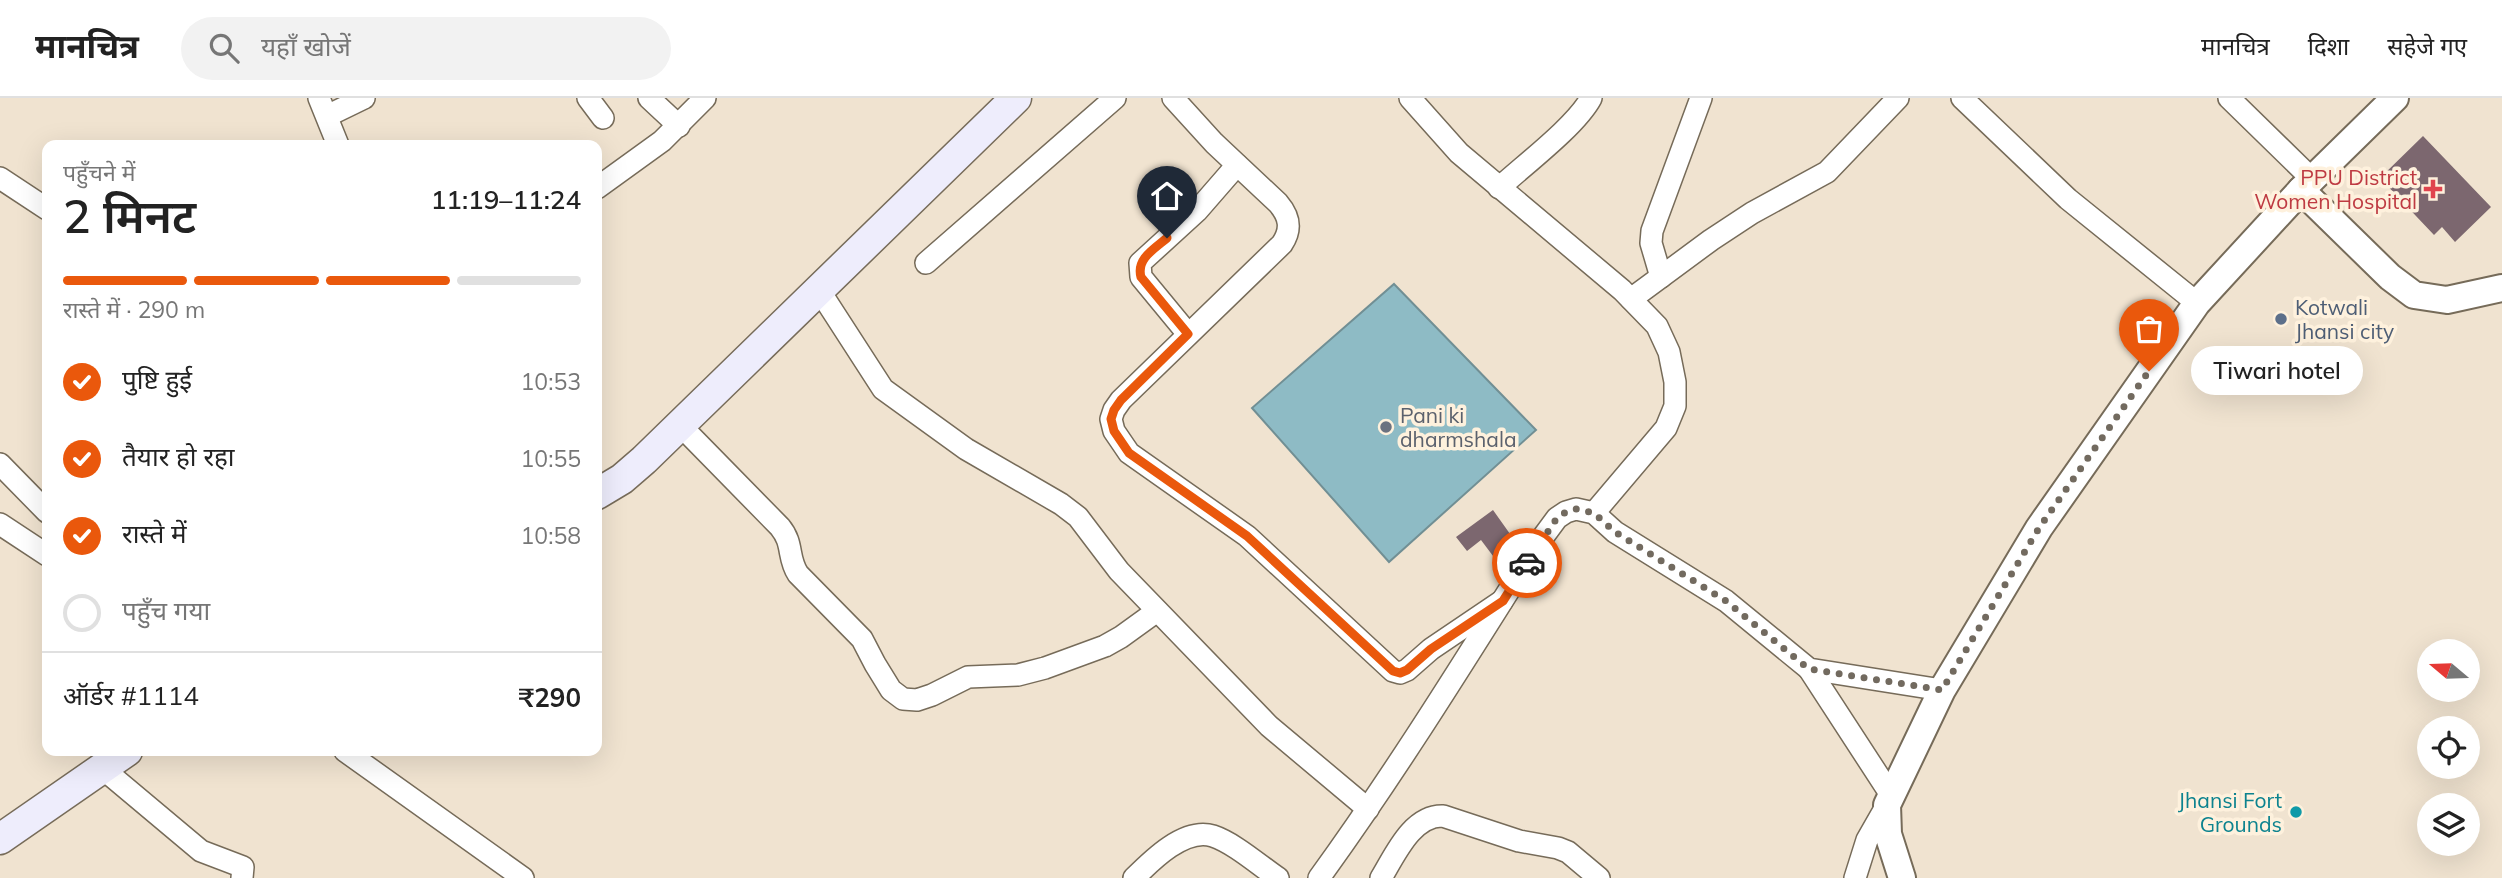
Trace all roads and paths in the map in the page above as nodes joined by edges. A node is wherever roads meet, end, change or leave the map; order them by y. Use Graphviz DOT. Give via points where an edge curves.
graph roads {
  1 [pos="364,98"];
  2 [pos="588,98"];
  3 [pos="649,98"];
  4 [pos="705,98"];
  5 [pos="1016,98"];
  6 [pos="1115,98"];
  7 [pos="1174,98"];
  8 [pos="1410,98"];
  9 [pos="1591,98"];
  10 [pos="1701,98"];
  11 [pos="1899,98"];
  12 [pos="1962,98"];
  13 [pos="2229,98"];
  14 [pos="2395,98"];
  15 [pos="323,107"];
  16 [pos="603,118"];
  17 [pos="679,126"];
  18 [pos="336,140"];
  19 [pos="1237,164"];
  20 [pos="0,178"];
  21 [pos="602,185"];
  22 [pos="2307,185"];
  23 [pos="1499,188"];
  24 [pos="42,206"];
  25 [pos="926,262"];
  26 [pos="1661,277"];
  27 [pos="2502,288"];
  28 [pos="819,290"];
  29 [pos="1631,299"];
  30 [pos="2197,303"];
  31 [pos="1188,334"];
  32 [pos="680,425"];
  33 [pos="0,464"];
  34 [pos="602,491"];
  35 [pos="42,507"];
  36 [pos="1594,513"];
  37 [pos="0,524"];
  38 [pos="42,552"];
  39 [pos="1503,601"];
  40 [pos="1157,611"];
  41 [pos="1809,669"];
  42 [pos="1942,690"];
  43 [pos="120,756"];
  44 [pos="352,756"];
  45 [pos="1905,767"];
  46 [pos="102,768"];
  47 [pos="1889,800"];
  48 [pos="1368,809"];
  49 [pos="0,839"];
  50 [pos="243,878"];
  51 [pos="523,878"];
  52 [pos="1134,878"];
  53 [pos="1278,878"];
  54 [pos="1319,878"];
  55 [pos="1381,878"];
  56 [pos="1599,878"];
  57 [pos="1855,878"];
  58 [pos="1902,878"];
  59 [pos="1917,878"];
  1 -- 15 [label="street"];
  2 -- 16 [label="street"];
  3 -- 17 [label="street"];
  4 -- 17 [label="street"];
  5 -- 28 [label="main road"];
  6 -- 25 [label="street"];
  7 -- 19 [label="street"];
  8 -- 23 [label="street" via="1459,153"];
  9 -- 23 [label="street" via="1566,128"];
  10 -- 26 [label="street" via="1653,231 1651,243"];
  11 -- 26 [label="street" via="1827,172 1752,214"];
  12 -- 30 [label="street" via="2068,199"];
  13 -- 22 [label="street"];
  14 -- 22 [label="street"];
  15 -- 18 [label="street"];
  17 -- 21 [label="street"];
  19 -- 31 [label="street" via="1196,211 1140,263 1141,277"];
  19 -- 31 [label="street" via="1286,213 1287,235"];
  20 -- 24 [label="street"];
  22 -- 27 [label="street" via="2390,277 2414,295 2447,300"];
  22 -- 30 [label="street"];
  23 -- 29 [label="street"];
  26 -- 29 [label="street"];
  28 -- 32 [label="main road"];
  28 -- 40 [label="street" via="883,389 966,449 1078,517"];
  29 -- 36 [label="street" via="1657,326 1669,352 1675,406 1666,428"];
  30 -- 42 [label="street" via="2039,528"];
  31 -- 39 [label="street" via="1114,410 1114,431 1129,453 1247,536 1393,671 1407,670"];
  32 -- 34 [label="main road" via="644,460"];
  32 -- 40 [label="street" via="780,527 788,537 798,574 862,639 891,690 903,699 924,698 968,677 1018,676 1045,668 1105,646"];
  33 -- 35 [label="street"];
  36 -- 39 [label="street" via="1576,509 1557,518"];
  36 -- 41 [label="street" via="1615,532 1726,601"];
  37 -- 38 [label="street"];
  39 -- 48 [label="street"];
  40 -- 48 [label="street" via="1274,731"];
  41 -- 42 [label="street"];
  41 -- 47 [label="street"];
  42 -- 45 [label="street"];
  43 -- 46 [label="main road"];
  44 -- 51 [label="street"];
  45 -- 47 [label="street"];
  45 -- 59 [label="street" via="1901,829"];
  46 -- 49 [label="main road"];
  46 -- 50 [label="street" via="201,850 243,867"];
  47 -- 57 [label="street" via="1867,840"];
  47 -- 58 [label="street" via="1888,834"];
  48 -- 54 [label="street"];
  52 -- 53 [label="street" via="1179,842 1211,835"];
  55 -- 56 [label="street" via="1424,819 1443,816 1519,841 1559,848"];
}
